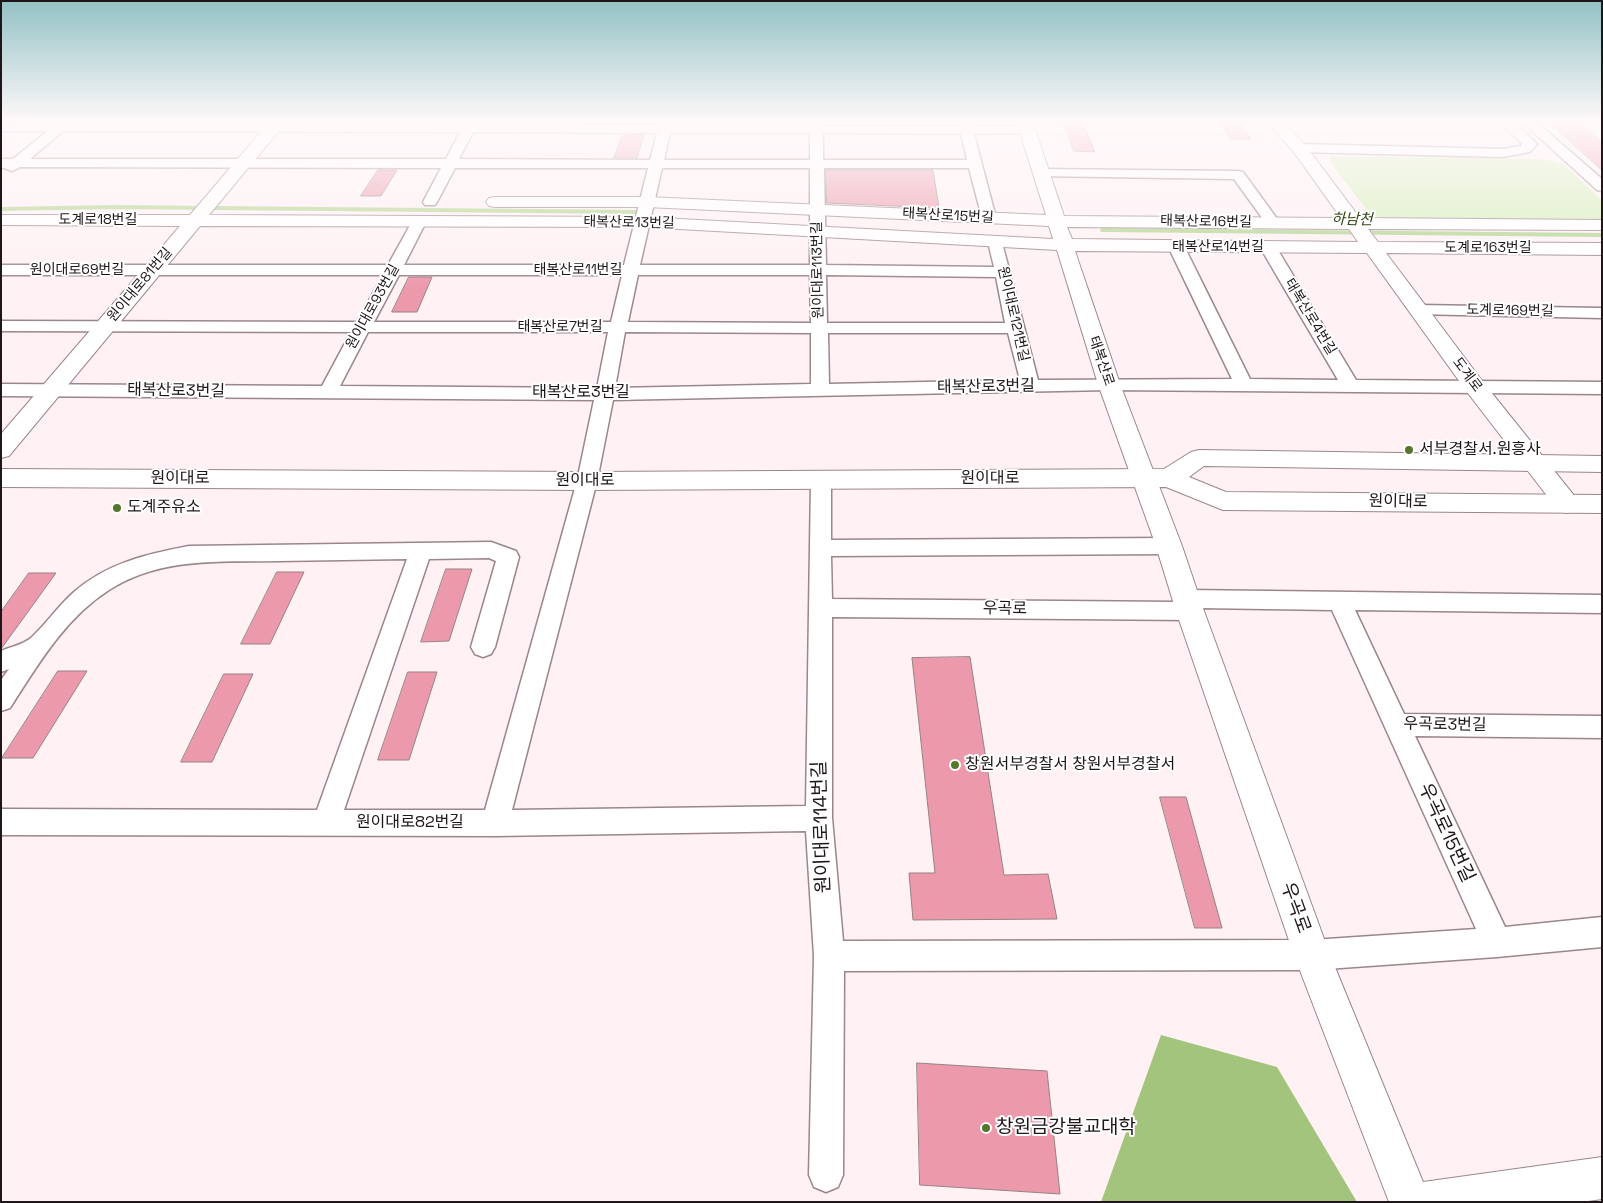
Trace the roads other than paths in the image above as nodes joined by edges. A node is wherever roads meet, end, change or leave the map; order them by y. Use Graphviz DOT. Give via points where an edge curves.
graph roads {
  1 [pos="231,176"];
  2 [pos="443,176"];
  3 [pos="653,176"];
  4 [pos="816,176"];
  5 [pos="978,176"];
  6 [pos="1043,176"];
  7 [pos="1239,176"];
  8 [pos="1320,176"];
  9 [pos="1590,176"];
  10 [pos="1602,187"];
  11 [pos="231,202"];
  12 [pos="410,202"];
  13 [pos="430,202"];
  14 [pos="450,202"];
  15 [pos="480,202"];
  16 [pos="647,202"];
  17 [pos="201,208"];
  18 [pos="817,210"];
  19 [pos="989,218"];
  20 [pos="1,220"];
  21 [pos="420,220"];
  22 [pos="643,222"];
  23 [pos="1273,223"];
  24 [pos="1602,225"];
  25 [pos="818,231"];
  26 [pos="1059,233"];
  27 [pos="1365,236"];
  28 [pos="996,242"];
  29 [pos="1176,246"];
  30 [pos="1268,247"];
  31 [pos="1602,249"];
  32 [pos="1,270"];
  33 [pos="154,270"];
  34 [pos="393,270"];
  35 [pos="632,270"];
  36 [pos="818,270"];
  37 [pos="1003,272"];
  38 [pos="1419,310"];
  39 [pos="1602,312"];
  40 [pos="1,326"];
  41 [pos="106,326"];
  42 [pos="362,326"];
  43 [pos="618,327"];
  44 [pos="819,327"];
  45 [pos="1014,328"];
  46 [pos="1109,384"];
  47 [pos="1244,386"];
  48 [pos="1031,387"];
  49 [pos="1351,387"];
  50 [pos="1475,387"];
  51 [pos="1602,388"];
  52 [pos="1,390"];
  53 [pos="52,390"];
  54 [pos="820,390"];
  55 [pos="327,393"];
  56 [pos="604,394"];
  57 [pos="1,450"];
  58 [pos="1536,464"];
  59 [pos="1602,464"];
  60 [pos="1,478"];
  61 [pos="1156,478"];
  62 [pos="822,480"];
  63 [pos="587,481"];
  64 [pos="1567,504"];
  65 [pos="1602,504"];
  66 [pos="1169,546"];
  67 [pos="822,548"];
  68 [pos="421,551"];
  69 [pos="1339,600"];
  70 [pos="1602,604"];
  71 [pos="1188,605"];
  72 [pos="821,608"];
  73 [pos="40,644"];
  74 [pos="483,647"];
  75 [pos="1,662"];
  76 [pos="1,702"];
  77 [pos="1396,724"];
  78 [pos="1602,727"];
  79 [pos="819,818"];
  80 [pos="1,822"];
  81 [pos="326,823"];
  82 [pos="496,823"];
  83 [pos="1602,932"];
  84 [pos="1497,942"];
  85 [pos="1312,955"];
  86 [pos="829,956"];
  87 [pos="826,1175"];
  88 [pos="1602,1178"];
  89 [pos="1410,1202"];
  90 [pos="1427,1202"];
  1 -- 17 [label="street, 원이대로81번길"];
  2 -- 13 [label="street"];
  3 -- 16 [label="street"];
  4 -- 18 [label="street, 원이대로113번길"];
  5 -- 19 [label="street"];
  6 -- 26 [label="street, 태복산로"];
  7 -- 23 [label="street"];
  8 -- 27 [label="street, 도계로"];
  9 -- 10 [label="street"];
  11 -- 17 [label="street"];
  12 -- 13 [label="street"];
  13 -- 14 [label="street"];
  15 -- 16 [label="street, 태복산로15번길"];
  16 -- 18 [label="street, 태복산로15번길"];
  16 -- 22 [label="street"];
  17 -- 20 [label="street, 도계로18번길"];
  17 -- 21 [label="street, 태복산로13번길"];
  17 -- 33 [label="street, 원이대로81번길"];
  18 -- 19 [label="street, 태복산로15번길"];
  18 -- 25 [label="street, 원이대로113번길"];
  19 -- 26 [label="street, 태복산로15번길"];
  21 -- 22 [label="street, 태복산로13번길"];
  21 -- 34 [label="street, 원이대로93번길"];
  22 -- 25 [label="street, 태복산로13번길"];
  22 -- 35 [label="street"];
  23 -- 26 [label="street, 태복산로16번길"];
  23 -- 27 [label="street, 태복산로16번길"];
  24 -- 27 [label="street"];
  25 -- 28 [label="street, 태복산로13번길"];
  25 -- 36 [label="street, 원이대로113번길"];
  26 -- 28 [label="street, 태복산로13번길"];
  26 -- 29 [label="street, 태복산로14번길"];
  26 -- 46 [label="street, 태복산로"];
  27 -- 30 [label="street, 태복산로14번길"];
  27 -- 31 [label="street, 도계로163번길"];
  27 -- 38 [label="street, 도계로"];
  28 -- 37 [label="street, 원이대로121번길"];
  29 -- 30 [label="street, 태복산로14번길"];
  29 -- 47 [label="street"];
  30 -- 49 [label="street, 태복산로4번길"];
  32 -- 33 [label="street, 원이대로69번길"];
  33 -- 34 [label="street, 태복산로11번길"];
  33 -- 41 [label="street, 원이대로81번길"];
  34 -- 35 [label="street, 태복산로11번길"];
  34 -- 42 [label="street, 원이대로93번길"];
  35 -- 36 [label="street, 태복산로11번길"];
  35 -- 43 [label="street"];
  36 -- 37 [label="street, 태복산로11번길"];
  36 -- 44 [label="street, 원이대로113번길"];
  37 -- 45 [label="street, 원이대로121번길"];
  38 -- 39 [label="street, 도계로169번길"];
  38 -- 50 [label="street, 도계로"];
  40 -- 41 [label="street"];
  41 -- 42 [label="street, 태복산로7번길"];
  41 -- 53 [label="street, 원이대로81번길"];
  42 -- 43 [label="street, 태복산로7번길"];
  42 -- 55 [label="street, 원이대로93번길"];
  43 -- 44 [label="street, 태복산로7번길"];
  43 -- 56 [label="street"];
  44 -- 45 [label="street, 태복산로7번길"];
  44 -- 54 [label="street, 원이대로113번길"];
  45 -- 48 [label="street, 원이대로121번길"];
  46 -- 47 [label="street"];
  46 -- 48 [label="street, 태복산로3번길"];
  46 -- 61 [label="street, 태복산로"];
  47 -- 49 [label="street"];
  48 -- 54 [label="street, 태복산로3번길"];
  49 -- 50 [label="street"];
  50 -- 51 [label="street"];
  50 -- 58 [label="street, 도계로"];
  52 -- 53 [label="street, 태복산로3번길"];
  53 -- 55 [label="street, 태복산로3번길"];
  53 -- 57 [label="street, 원이대로81번길"];
  54 -- 56 [label="street, 태복산로3번길"];
  55 -- 56 [label="street, 태복산로3번길"];
  56 -- 63 [label="street"];
  58 -- 59 [label="street"];
  58 -- 61 [label="street" via="1199,458"];
  58 -- 64 [label="street, 도계로"];
  60 -- 63 [label="street, 원이대로"];
  61 -- 62 [label="street, 원이대로"];
  61 -- 64 [label="street, 원이대로" via="1223,501"];
  61 -- 66 [label="street, 우곡로"];
  62 -- 63 [label="street, 원이대로"];
  62 -- 67 [label="street, 원이대로114번길"];
  63 -- 82 [label="street"];
  64 -- 65 [label="street, 원이대로"];
  66 -- 67 [label="street"];
  66 -- 71 [label="street, 우곡로"];
  67 -- 72 [label="street, 원이대로114번길"];
  68 -- 73 [label="street" via="189,554 152,561 93,588 64,615"];
  68 -- 74 [label="street" via="491,550 508,557"];
  68 -- 81 [label="street"];
  69 -- 70 [label="street"];
  69 -- 71 [label="street"];
  69 -- 77 [label="street, 우곡로3번길"];
  71 -- 72 [label="street, 우곡로"];
  71 -- 85 [label="street, 우곡로"];
  72 -- 79 [label="street, 원이대로114번길"];
  73 -- 75 [label="street"];
  73 -- 76 [label="street"];
  77 -- 78 [label="street, 우곡로3번길"];
  77 -- 84 [label="street, 우곡로15번길"];
  79 -- 82 [label="street, 원이대로82번길"];
  79 -- 86 [label="street, 원이대로114번길"];
  80 -- 81 [label="street, 원이대로82번길"];
  81 -- 82 [label="street, 원이대로82번길"];
  83 -- 84 [label="street"];
  84 -- 85 [label="street"];
  85 -- 86 [label="street"];
  85 -- 89 [label="street, 우곡로"];
  86 -- 87 [label="street, 원이대로114번길"];
  88 -- 90 [label="street"];
}
